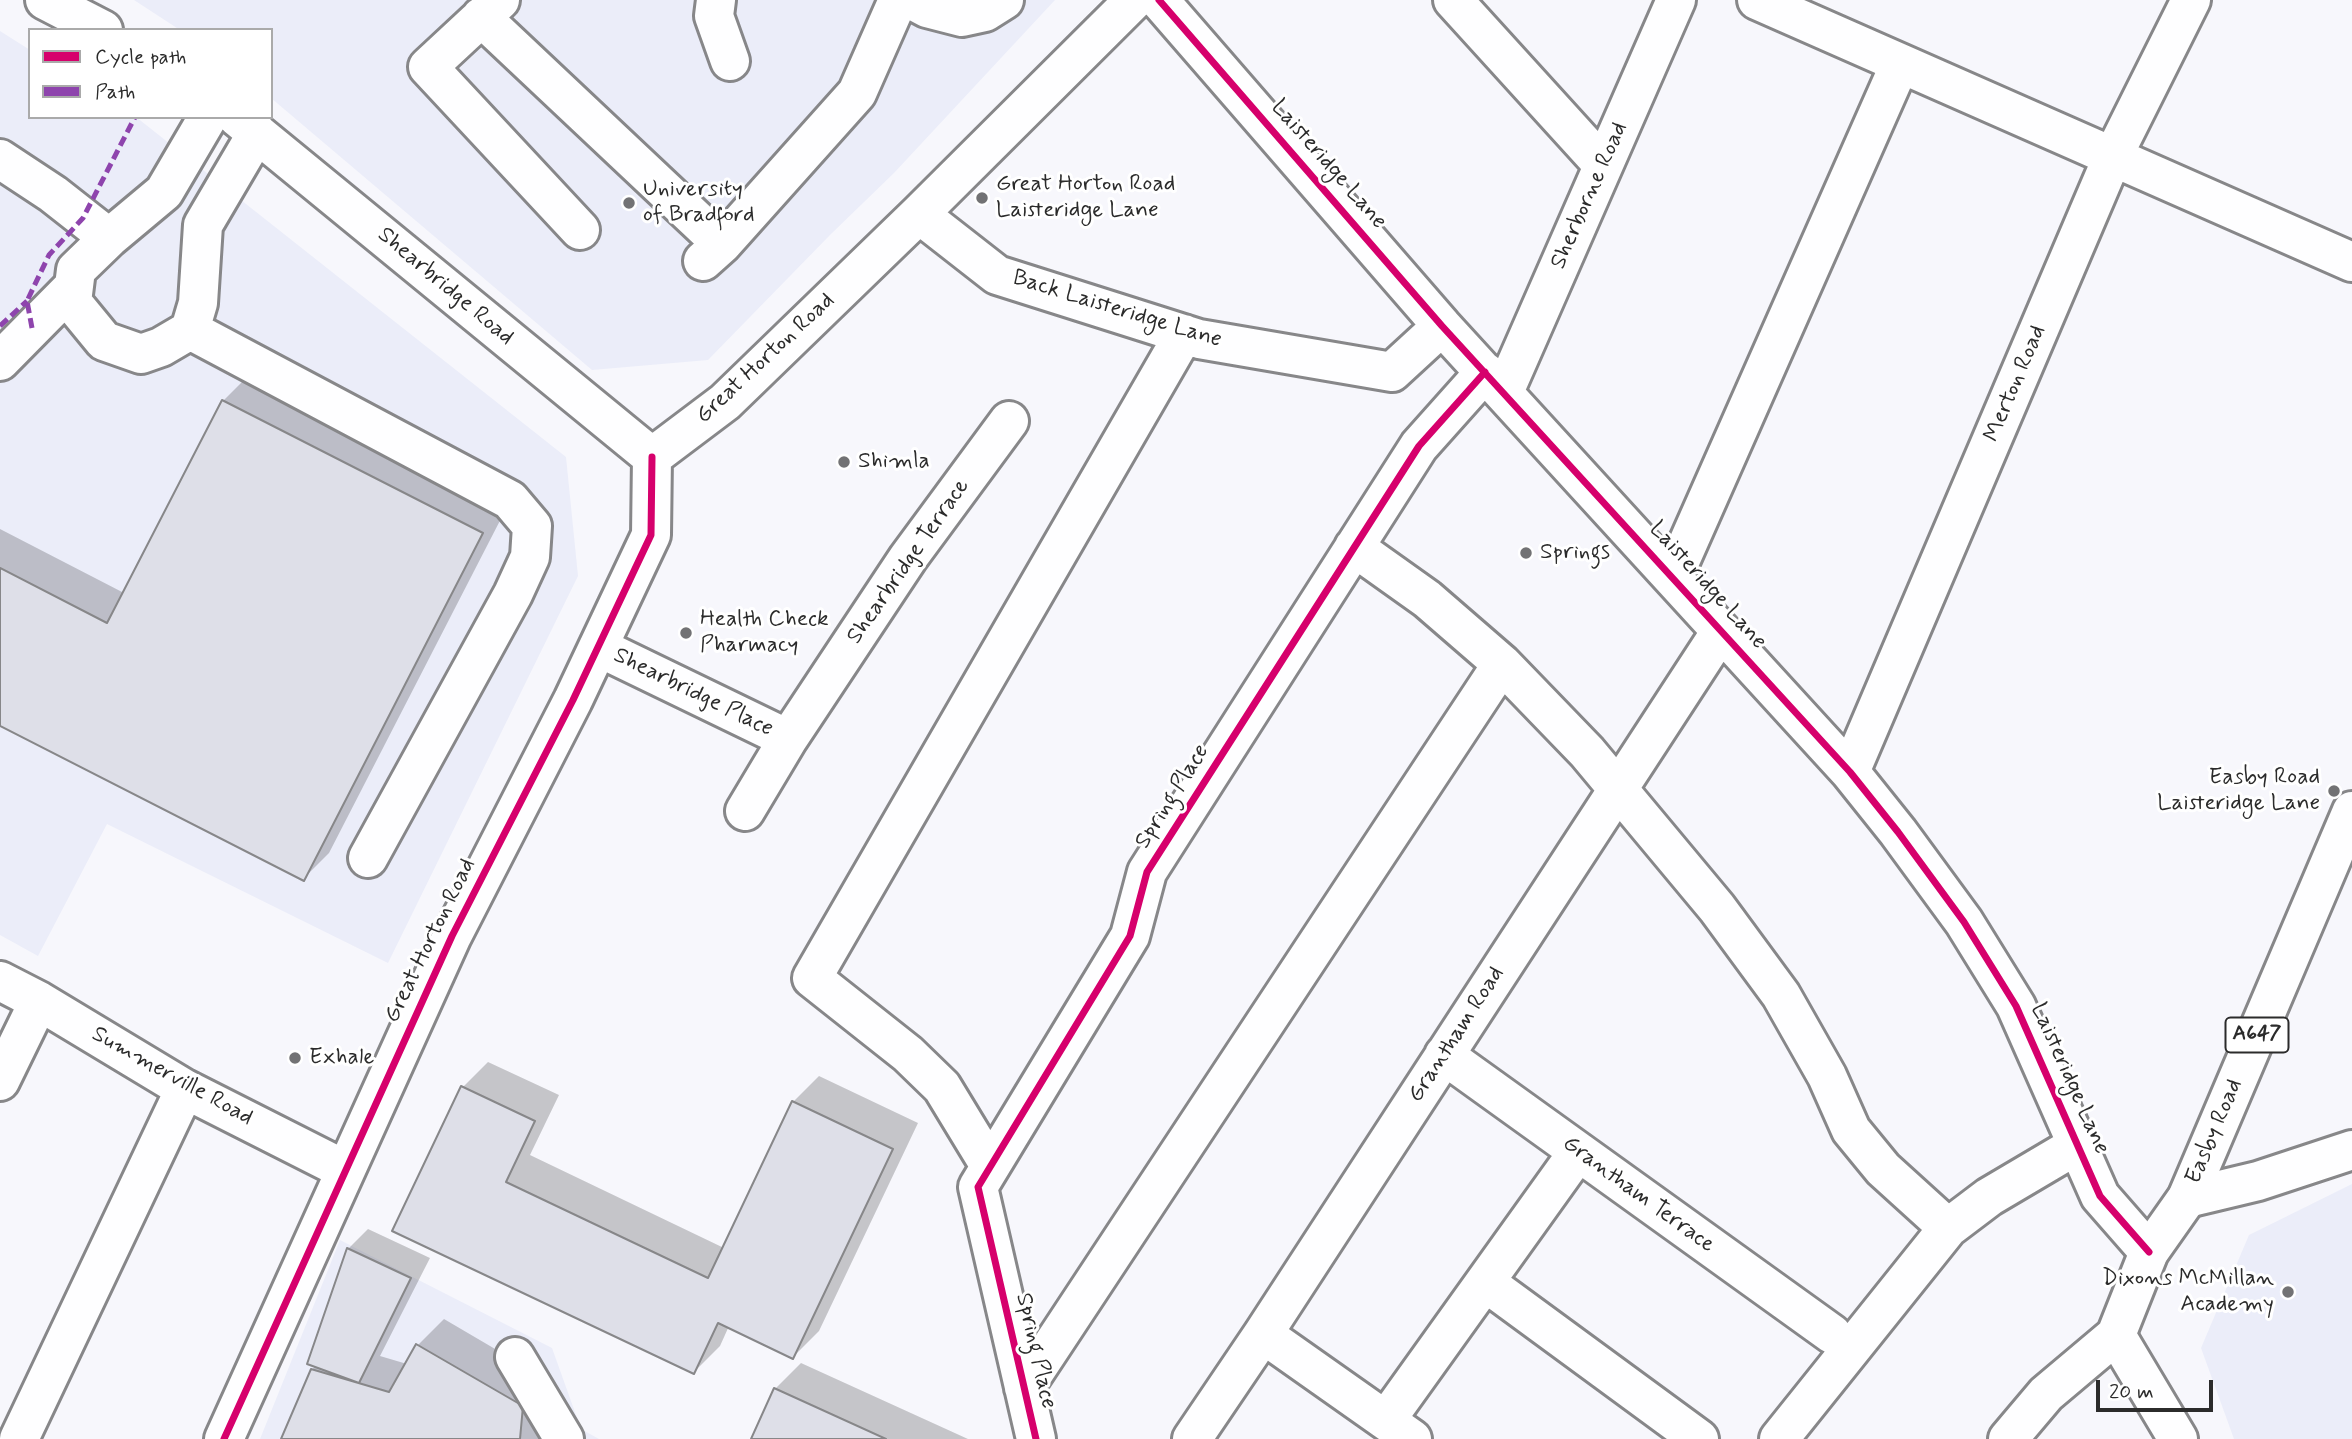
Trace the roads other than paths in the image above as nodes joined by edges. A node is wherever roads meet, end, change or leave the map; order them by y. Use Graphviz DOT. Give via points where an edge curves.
graph roads {
  1 [pos="45,0"];
  2 [pos="716,0"];
  3 [pos="898,0"];
  4 [pos="912,0"];
  5 [pos="1004,0"];
  6 [pos="1134,0"];
  7 [pos="1159,0"];
  8 [pos="1453,0"];
  9 [pos="1676,0"];
  10 [pos="1756,0"];
  11 [pos="2191,0"];
  12 [pos="491,8"];
  13 [pos="99,28"];
  14 [pos="730,61"];
  15 [pos="1899,65"];
  16 [pos="207,119"];
  17 [pos="247,125"];
  18 [pos="2113,156"];
  19 [pos="0,159"];
  20 [pos="1603,165"];
  21 [pos="919,214"];
  22 [pos="580,230"];
  23 [pos="109,238"];
  24 [pos="2352,262"];
  25 [pos="74,286"];
  26 [pos="1442,326"];
  27 [pos="190,330"];
  28 [pos="1184,334"];
  29 [pos="0,361"];
  30 [pos="1494,382"];
  31 [pos="1009,422"];
  32 [pos="652,457"];
  33 [pos="1354,547"];
  34 [pos="1673,577"];
  35 [pos="1721,631"];
  36 [pos="598,647"];
  37 [pos="1502,664"];
  38 [pos="788,739"];
  39 [pos="1850,772"];
  40 [pos="1617,789"];
  41 [pos="745,811"];
  42 [pos="2352,811"];
  43 [pos="368,858"];
  44 [pos="0,981"];
  45 [pos="39,1001"];
  46 [pos="1444,1055"];
  47 [pos="0,1081"];
  48 [pos="185,1089"];
  49 [pos="2077,1145"];
  50 [pos="2352,1150"];
  51 [pos="1578,1152"];
  52 [pos="990,1166"];
  53 [pos="345,1170"];
  54 [pos="2187,1198"];
  55 [pos="1948,1228"];
  56 [pos="2149,1252"];
  57 [pos="1485,1282"];
  58 [pos="1263,1334"];
  59 [pos="1832,1334"];
  60 [pos="2116,1335"];
  61 [pos="515,1357"];
  62 [pos="1024,1388"];
  63 [pos="1399,1430"];
  64 [pos="19,1439"];
  65 [pos="224,1439"];
  66 [pos="564,1439"];
  67 [pos="1036,1439"];
  68 [pos="1192,1439"];
  69 [pos="1699,1439"];
  70 [pos="1779,1439"];
  71 [pos="2008,1439"];
  72 [pos="2178,1439"];
  1 -- 13 [label="street"];
  2 -- 14 [label="street" via="714,16"];
  3 -- 12 [label="street" via="857,93 713,253"];
  4 -- 5 [label="street" via="962,17 985,12"];
  6 -- 21 [label="street, Great Horton Road"];
  7 -- 26 [label="street, Laisteridge Lane"];
  8 -- 20 [label="street"];
  9 -- 20 [label="street, Sherborne Road"];
  10 -- 15 [label="street"];
  11 -- 18 [label="street, Merton Road"];
  12 -- 22 [label="street" via="428,67"];
  15 -- 18 [label="street"];
  15 -- 34 [label="street"];
  16 -- 23 [label="street" via="164,192"];
  17 -- 27 [label="street" via="203,225 198,303"];
  17 -- 32 [label="street, Shearbridge Road"];
  18 -- 24 [label="street"];
  18 -- 39 [label="street, Merton Road"];
  19 -- 23 [label="street"];
  20 -- 30 [label="street, Sherborne Road"];
  21 -- 28 [label="street, Back Laisteridge Lane" via="997,275"];
  21 -- 32 [label="street, Great Horton Road" via="725,402"];
  23 -- 25 [label="street" via="76,270"];
  25 -- 27 [label="street" via="72,302 104,341 141,354"];
  25 -- 29 [label="street"];
  26 -- 28 [label="street, Back Laisteridge Lane" via="1392,372"];
  26 -- 30 [label="street, Laisteridge Lane"];
  27 -- 43 [label="street" via="510,500 532,526 530,557 513,594"];
  28 -- 52 [label="street" via="812,978 942,1087"];
  30 -- 33 [label="street, Spring Place" via="1419,446"];
  30 -- 34 [label="street, Laisteridge Lane"];
  31 -- 38 [label="street, Shearbridge Terrace" via="908,558"];
  32 -- 36 [label="street, Great Horton Road" via="651,535"];
  33 -- 37 [label="street" via="1427,599"];
  33 -- 52 [label="street, Spring Place" via="1147,872 1130,936"];
  34 -- 35 [label="street, Laisteridge Lane"];
  35 -- 39 [label="street, Laisteridge Lane"];
  35 -- 40 [label="street, Grantham Road"];
  36 -- 38 [label="street, Shearbridge Place"];
  36 -- 53 [label="street, Great Horton Road" via="452,936"];
  37 -- 40 [label="street"];
  37 -- 62 [label="street"];
  38 -- 41 [label="street, Shearbridge Terrace"];
  39 -- 49 [label="street, Laisteridge Lane" via="1964,922 2016,1006"];
  40 -- 46 [label="street, Grantham Road"];
  40 -- 55 [label="street" via="1717,908 1781,995 1827,1076 1851,1130 1883,1169"];
  42 -- 54 [label="street, Easby Road / A647"];
  44 -- 45 [label="street, Summerville Road"];
  45 -- 47 [label="street"];
  45 -- 48 [label="street, Summerville Road"];
  46 -- 51 [label="street, Grantham Terrace"];
  46 -- 58 [label="street, Grantham Road"];
  48 -- 53 [label="street, Summerville Road"];
  48 -- 64 [label="street"];
  49 -- 55 [label="street" via="1989,1197"];
  49 -- 56 [label="street, Laisteridge Lane" via="2100,1196"];
  50 -- 54 [label="street" via="2258,1181"];
  51 -- 57 [label="street"];
  51 -- 59 [label="street, Grantham Terrace"];
  52 -- 62 [label="street, Spring Place" via="978,1187"];
  53 -- 65 [label="street, Great Horton Road"];
  54 -- 56 [label="street, Easby Road / A647"];
  55 -- 70 [label="street"];
  56 -- 60 [label="street, A647"];
  57 -- 63 [label="street"];
  57 -- 69 [label="street"];
  58 -- 63 [label="street"];
  58 -- 68 [label="street, Grantham Road"];
  60 -- 71 [label="street, A647" via="2046,1394"];
  60 -- 72 [label="street"];
  61 -- 66 [label="street"];
  62 -- 67 [label="street, Spring Place"];
}
